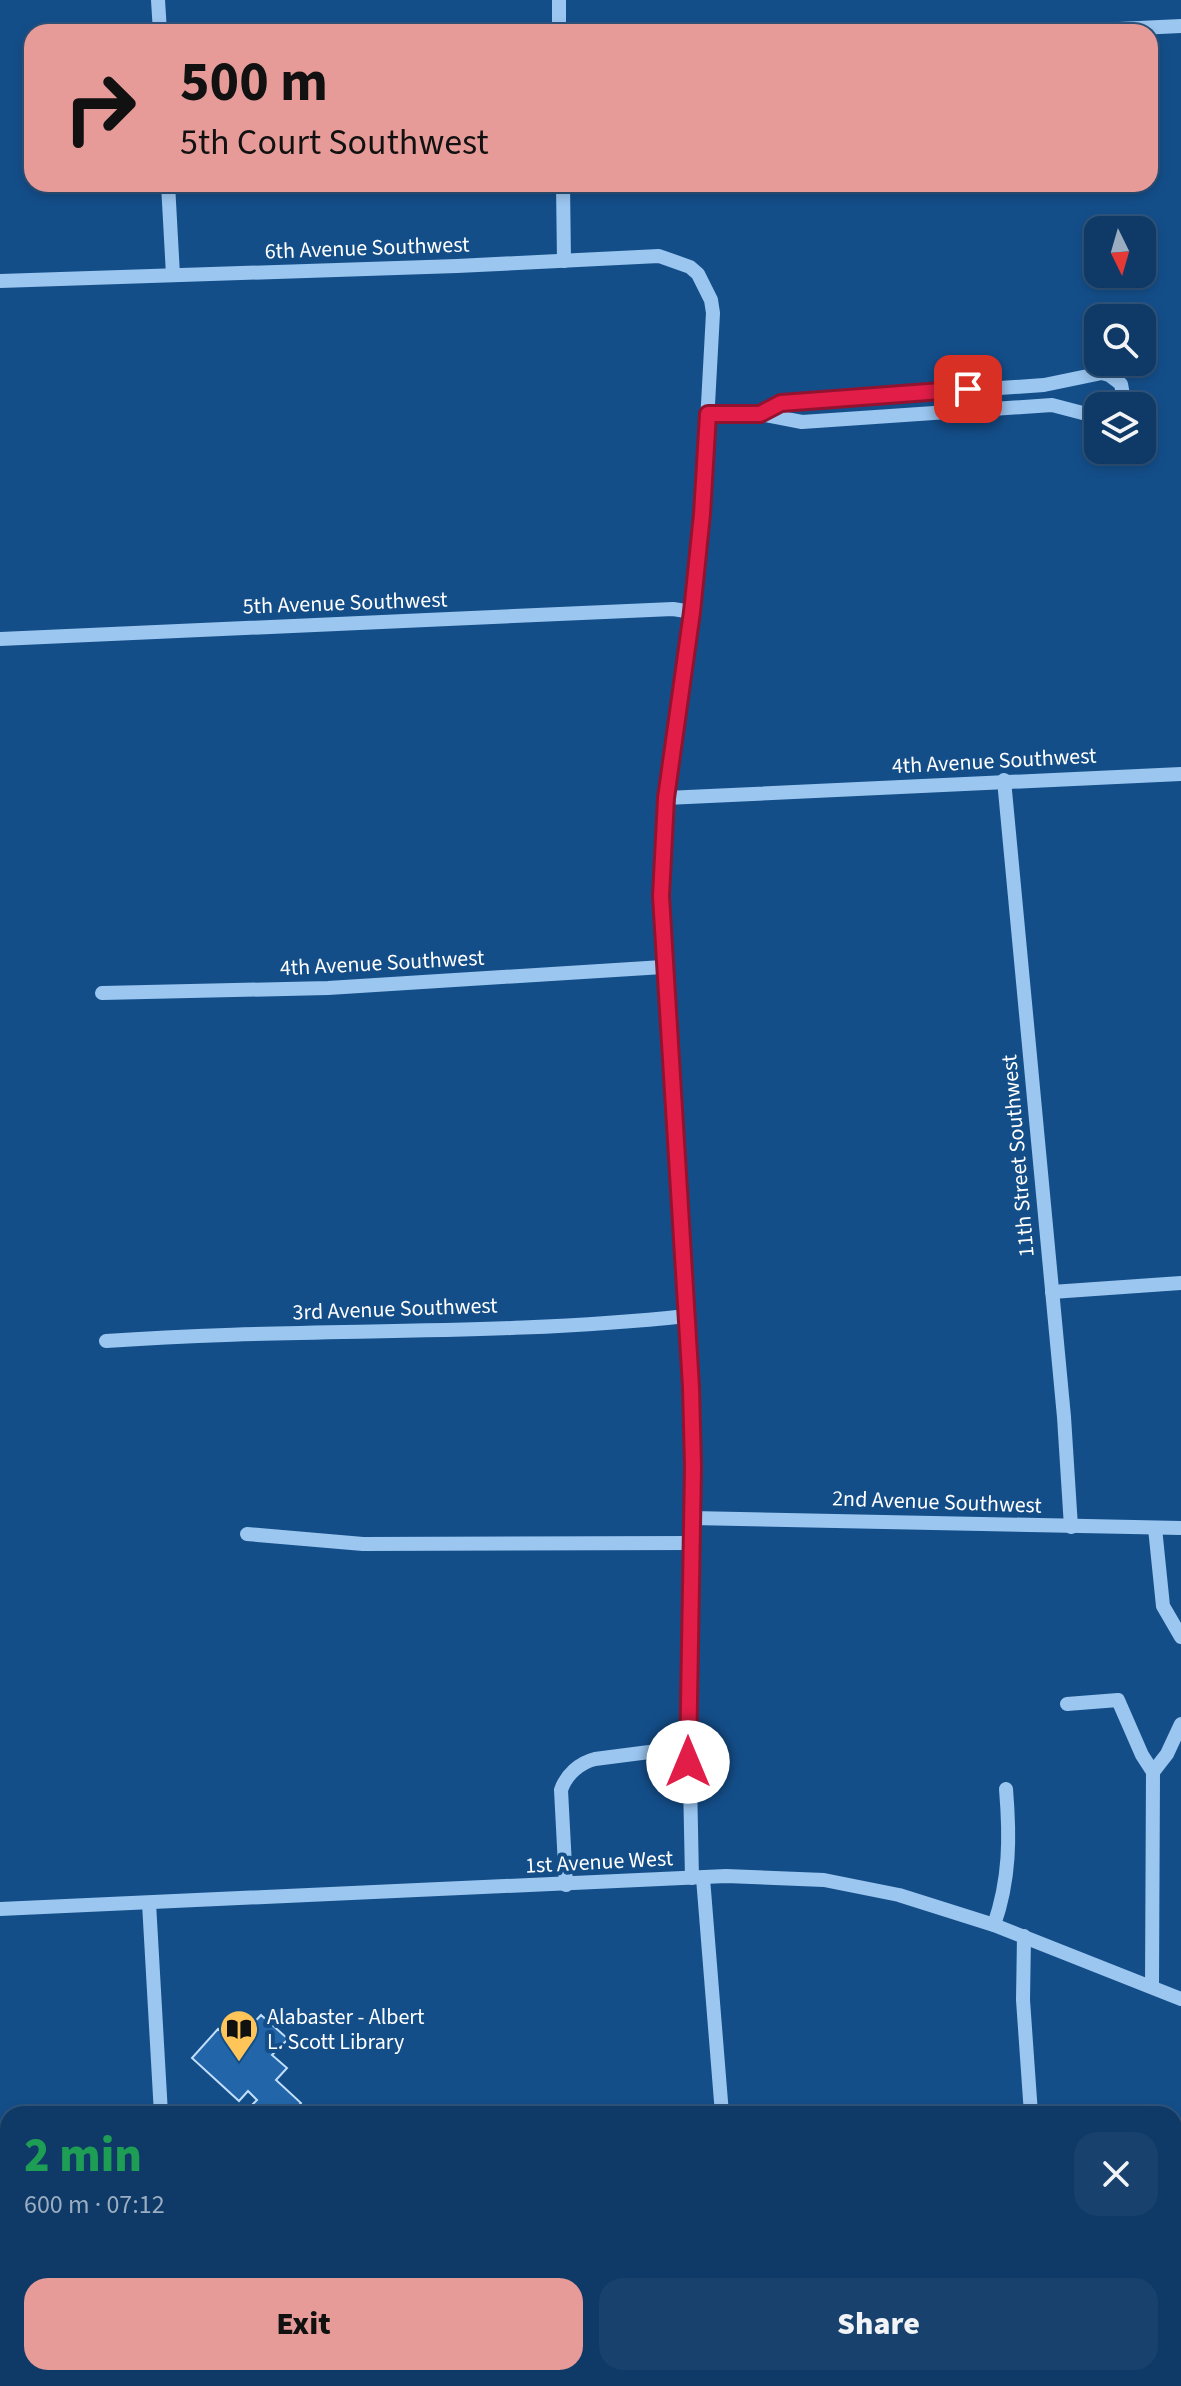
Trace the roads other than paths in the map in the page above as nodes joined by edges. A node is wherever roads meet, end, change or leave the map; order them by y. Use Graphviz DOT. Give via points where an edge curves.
graph roads {
  1 [pos="158,0"];
  2 [pos="559,0"];
  3 [pos="160,24"];
  4 [pos="559,24"];
  5 [pos="1181,26"];
  6 [pos="1158,27"];
  7 [pos="168,192"];
  8 [pos="563,192"];
  9 [pos="564,261"];
  10 [pos="173,275"];
  11 [pos="0,281"];
  12 [pos="1122,392"];
  13 [pos="1084,413"];
  14 [pos="708,414"];
  15 [pos="760,414"];
  16 [pos="692,612"];
  17 [pos="0,639"];
  18 [pos="1181,774"];
  19 [pos="1004,780"];
  20 [pos="666,798"];
  21 [pos="663,967"];
  22 [pos="102,993"];
  23 [pos="1181,1283"];
  24 [pos="1052,1292"];
  25 [pos="686,1316"];
  26 [pos="106,1341"];
  27 [pos="692,1518"];
  28 [pos="1071,1527"];
  29 [pos="1155,1528"];
  30 [pos="1181,1528"];
  31 [pos="247,1534"];
  32 [pos="692,1543"];
  33 [pos="1181,1637"];
  34 [pos="1067,1704"];
  35 [pos="1181,1724"];
  36 [pos="688,1747"];
  37 [pos="1153,1772"];
  38 [pos="1006,1789"];
  39 [pos="698,1878"];
  40 [pos="566,1885"];
  41 [pos="149,1903"];
  42 [pos="0,1909"];
  43 [pos="994,1925"];
  44 [pos="1024,1936"];
  45 [pos="1152,1987"];
  46 [pos="1181,1999"];
  47 [pos="161,2106"];
  48 [pos="721,2106"];
  49 [pos="1030,2106"];
  1 -- 3 [label="street"];
  2 -- 4 [label="street"];
  5 -- 6 [label="street"];
  7 -- 10 [label="street"];
  8 -- 9 [label="street"];
  9 -- 10 [label="street, 6th Avenue Southwest"];
  9 -- 14 [label="street, 6th Avenue Southwest" via="669,257 698,274 712,303"];
  10 -- 11 [label="street, 6th Avenue Southwest"];
  12 -- 15 [label="street" via="1121,384 1102,373 1044,385 781,403"];
  13 -- 15 [label="street" via="1052,405 802,422"];
  14 -- 15 [label="street"];
  14 -- 16 [label="street"];
  16 -- 17 [label="street, 5th Avenue Southwest"];
  16 -- 20 [label="street"];
  18 -- 19 [label="street, 4th Avenue Southwest"];
  19 -- 20 [label="street, 4th Avenue Southwest"];
  19 -- 24 [label="street, 11th Street Southwest"];
  20 -- 21 [label="street"];
  21 -- 22 [label="street, 4th Avenue Southwest" via="328,988"];
  21 -- 25 [label="street"];
  23 -- 24 [label="street"];
  24 -- 28 [label="street, 11th Street Southwest"];
  25 -- 26 [label="street, 3rd Avenue Southwest"];
  25 -- 27 [label="street"];
  27 -- 28 [label="street, 2nd Avenue Southwest"];
  27 -- 32 [label="street"];
  28 -- 29 [label="street, 2nd Avenue Southwest"];
  29 -- 30 [label="street, 2nd Avenue Southwest"];
  29 -- 33 [label="street" via="1163,1606"];
  31 -- 32 [label="street" via="363,1544"];
  32 -- 36 [label="street"];
  34 -- 37 [label="street" via="1118,1700"];
  35 -- 37 [label="street"];
  36 -- 39 [label="street"];
  36 -- 40 [label="street" via="595,1759 567,1778 561,1790"];
  37 -- 45 [label="street"];
  38 -- 43 [label="street" via="1007,1879"];
  39 -- 40 [label="street, 1st Avenue West"];
  39 -- 43 [label="street, 1st Avenue West" via="793,1878 862,1886"];
  39 -- 48 [label="street"];
  40 -- 41 [label="street, 1st Avenue West"];
  41 -- 42 [label="street, 1st Avenue West"];
  41 -- 47 [label="street"];
  43 -- 44 [label="street, 1st Avenue West"];
  44 -- 45 [label="street, 1st Avenue West"];
  44 -- 49 [label="street"];
  45 -- 46 [label="street, 1st Avenue West"];
}
